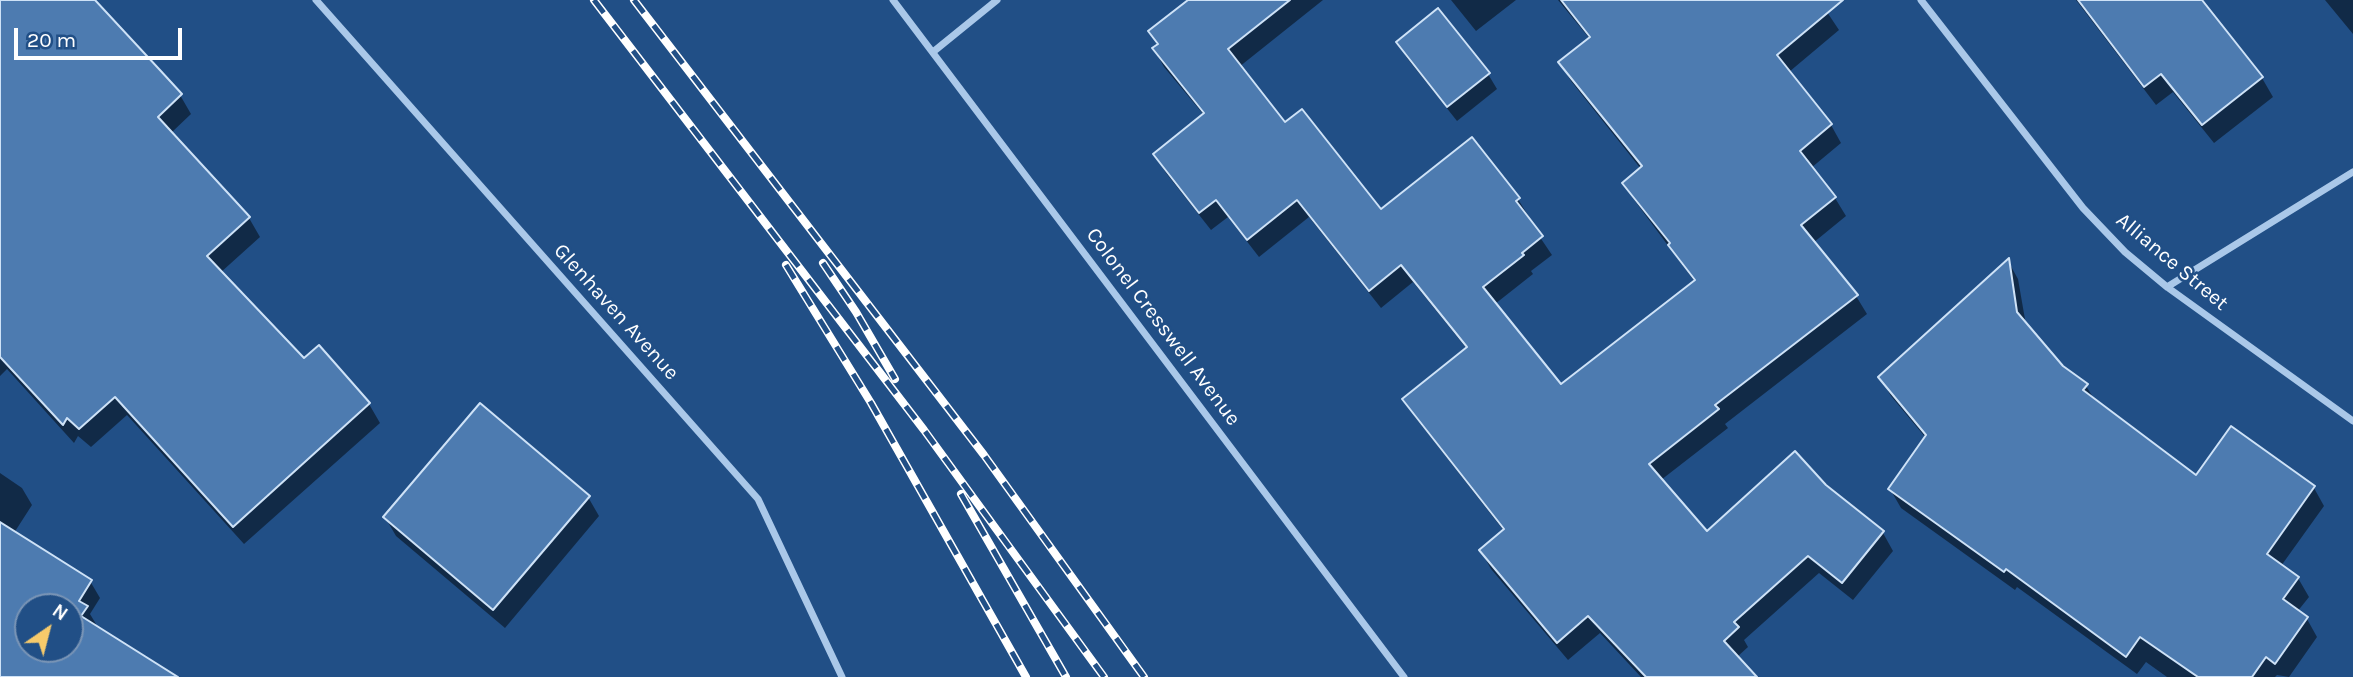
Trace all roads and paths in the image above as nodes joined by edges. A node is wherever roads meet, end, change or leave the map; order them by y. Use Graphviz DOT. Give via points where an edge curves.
graph roads {
  1 [pos="316,0"];
  2 [pos="892,0"];
  3 [pos="997,0"];
  4 [pos="1921,0"];
  5 [pos="933,52"];
  6 [pos="2353,172"];
  7 [pos="2167,287"];
  8 [pos="2353,421"];
  9 [pos="842,677"];
  10 [pos="1404,677"];
  1 -- 9 [label="street, Glenhaven Avenue" via="758,499"];
  2 -- 5 [label="street, Colonel Cresswell Avenue"];
  3 -- 5 [label="street"];
  4 -- 7 [label="street, Alliance Street" via="2083,208"];
  5 -- 10 [label="street, Colonel Cresswell Avenue"];
  6 -- 7 [label="street"];
  7 -- 8 [label="street, Alliance Street"];
}
